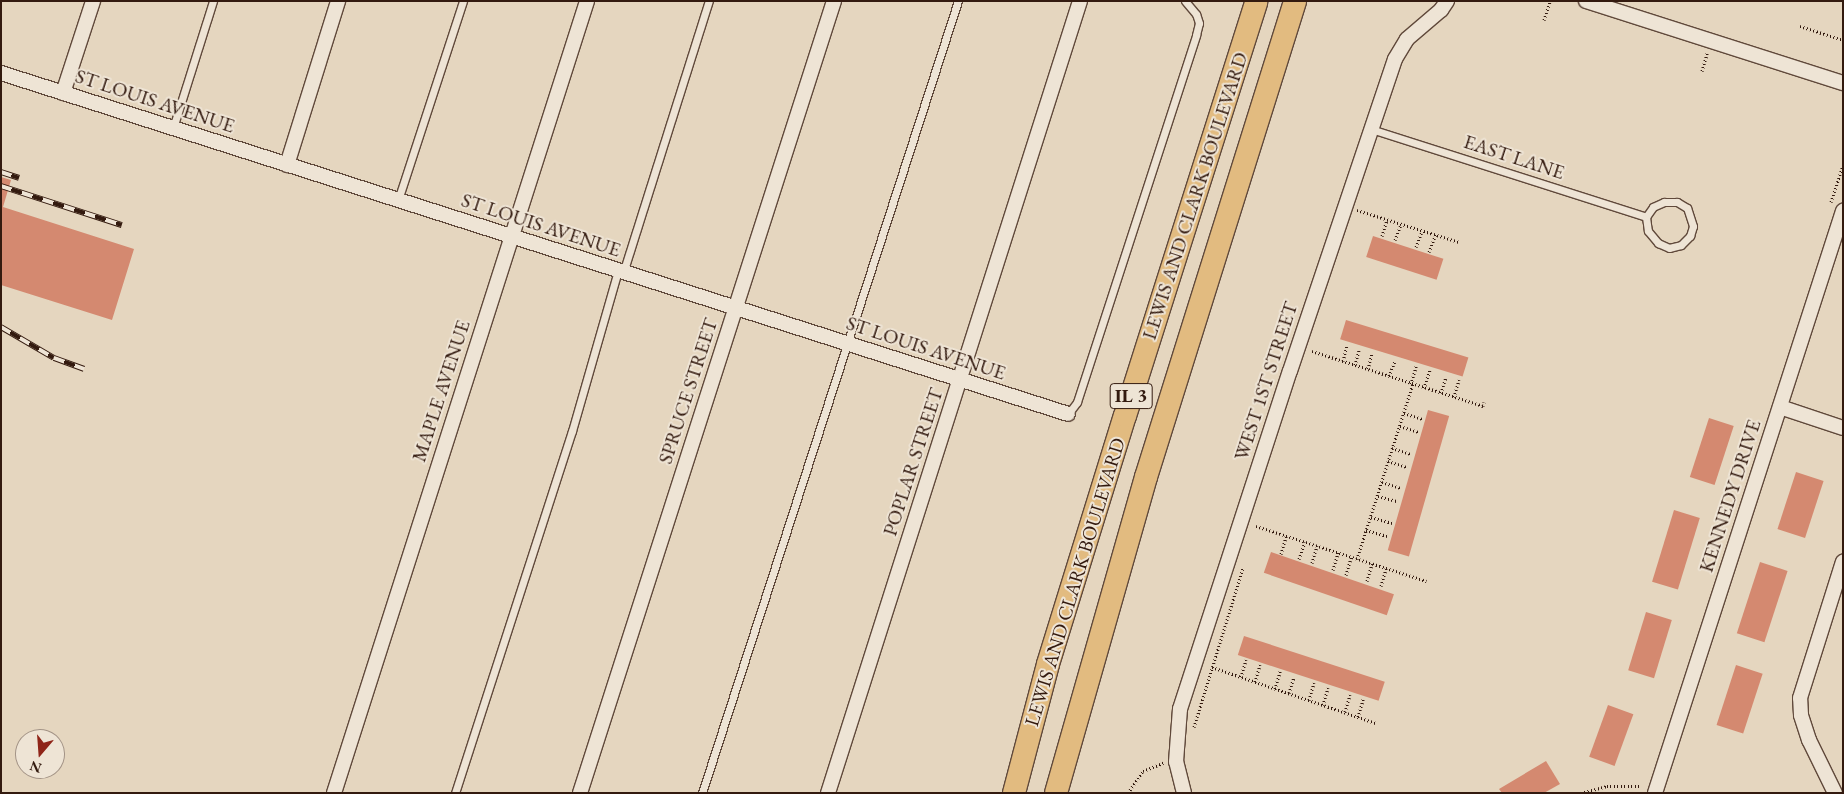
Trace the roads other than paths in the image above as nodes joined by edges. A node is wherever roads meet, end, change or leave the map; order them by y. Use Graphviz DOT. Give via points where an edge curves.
graph roads {
  1 [pos="93,1"];
  2 [pos="213,1"];
  3 [pos="338,1"];
  4 [pos="462,1"];
  5 [pos="587,1"];
  6 [pos="709,1"];
  7 [pos="834,1"];
  8 [pos="958,1"];
  9 [pos="1080,1"];
  10 [pos="1185,1"];
  11 [pos="1256,1"];
  12 [pos="1295,1"];
  13 [pos="1307,1"];
  14 [pos="1446,1"];
  15 [pos="1586,1"];
  16 [pos="1284,37"];
  17 [pos="1,73"];
  18 [pos="1843,83"];
  19 [pos="63,93"];
  20 [pos="173,128"];
  21 [pos="1371,129"];
  22 [pos="286,164"];
  23 [pos="398,200"];
  24 [pos="1843,211"];
  25 [pos="1646,217"];
  26 [pos="512,237"];
  27 [pos="621,272"];
  28 [pos="735,308"];
  29 [pos="848,344"];
  30 [pos="960,380"];
  31 [pos="1780,408"];
  32 [pos="1068,414"];
  33 [pos="1843,428"];
  34 [pos="1843,562"];
  35 [pos="1656,791"];
  36 [pos="334,793"];
  37 [pos="455,793"];
  38 [pos="580,793"];
  39 [pos="702,793"];
  40 [pos="828,793"];
  41 [pos="1014,793"];
  42 [pos="1056,793"];
  43 [pos="1184,793"];
  44 [pos="1835,793"];
  1 -- 19 [label="street"];
  2 -- 20 [label="lane"];
  3 -- 22 [label="street"];
  4 -- 23 [label="lane"];
  5 -- 26 [label="street, MAPLE AVENUE"];
  6 -- 27 [label="lane"];
  7 -- 28 [label="street, SPRUCE STREET"];
  8 -- 29 [label="lane"];
  9 -- 30 [label="street, POPLAR STREET"];
  10 -- 32 [label="lane" via="1199,22 1196,35 1077,402"];
  11 -- 41 [label="highway, LEWIS AND CLARK BOULEVARD / IL 3" via="1079,563"];
  12 -- 16 [label="highway, LEWIS AND CLARK BOULEVARD / IL 3"];
  13 -- 16 [label="highway"];
  14 -- 21 [label="street, WEST 1ST STREET" via="1407,39 1395,59"];
  15 -- 18 [label="street"];
  16 -- 42 [label="highway, LEWIS AND CLARK BOULEVARD / IL 3" via="1138,504"];
  17 -- 19 [label="street, ST LOUIS AVENUE"];
  19 -- 20 [label="street, ST LOUIS AVENUE"];
  20 -- 22 [label="street, ST LOUIS AVENUE"];
  21 -- 25 [label="lane, EAST LANE"];
  21 -- 43 [label="street, WEST 1ST STREET" via="1180,710 1176,762"];
  22 -- 23 [label="street, ST LOUIS AVENUE"];
  23 -- 26 [label="street, ST LOUIS AVENUE"];
  24 -- 31 [label="street, KENNEDY DRIVE"];
  25 -- 25 [label="lane" via="1648,231 1658,243 1670,248 1690,236 1693,226 1687,208 1677,202 1664,202 1653,207"];
  26 -- 27 [label="street, ST LOUIS AVENUE"];
  26 -- 36 [label="street, MAPLE AVENUE"];
  27 -- 28 [label="street, ST LOUIS AVENUE"];
  27 -- 37 [label="lane"];
  28 -- 29 [label="street, ST LOUIS AVENUE"];
  28 -- 38 [label="street, SPRUCE STREET"];
  29 -- 30 [label="street, ST LOUIS AVENUE"];
  29 -- 39 [label="lane"];
  30 -- 32 [label="street, ST LOUIS AVENUE"];
  30 -- 40 [label="street, POPLAR STREET"];
  31 -- 33 [label="street"];
  31 -- 35 [label="street, KENNEDY DRIVE"];
  34 -- 44 [label="street" via="1800,698 1801,715 1809,740"];
}
